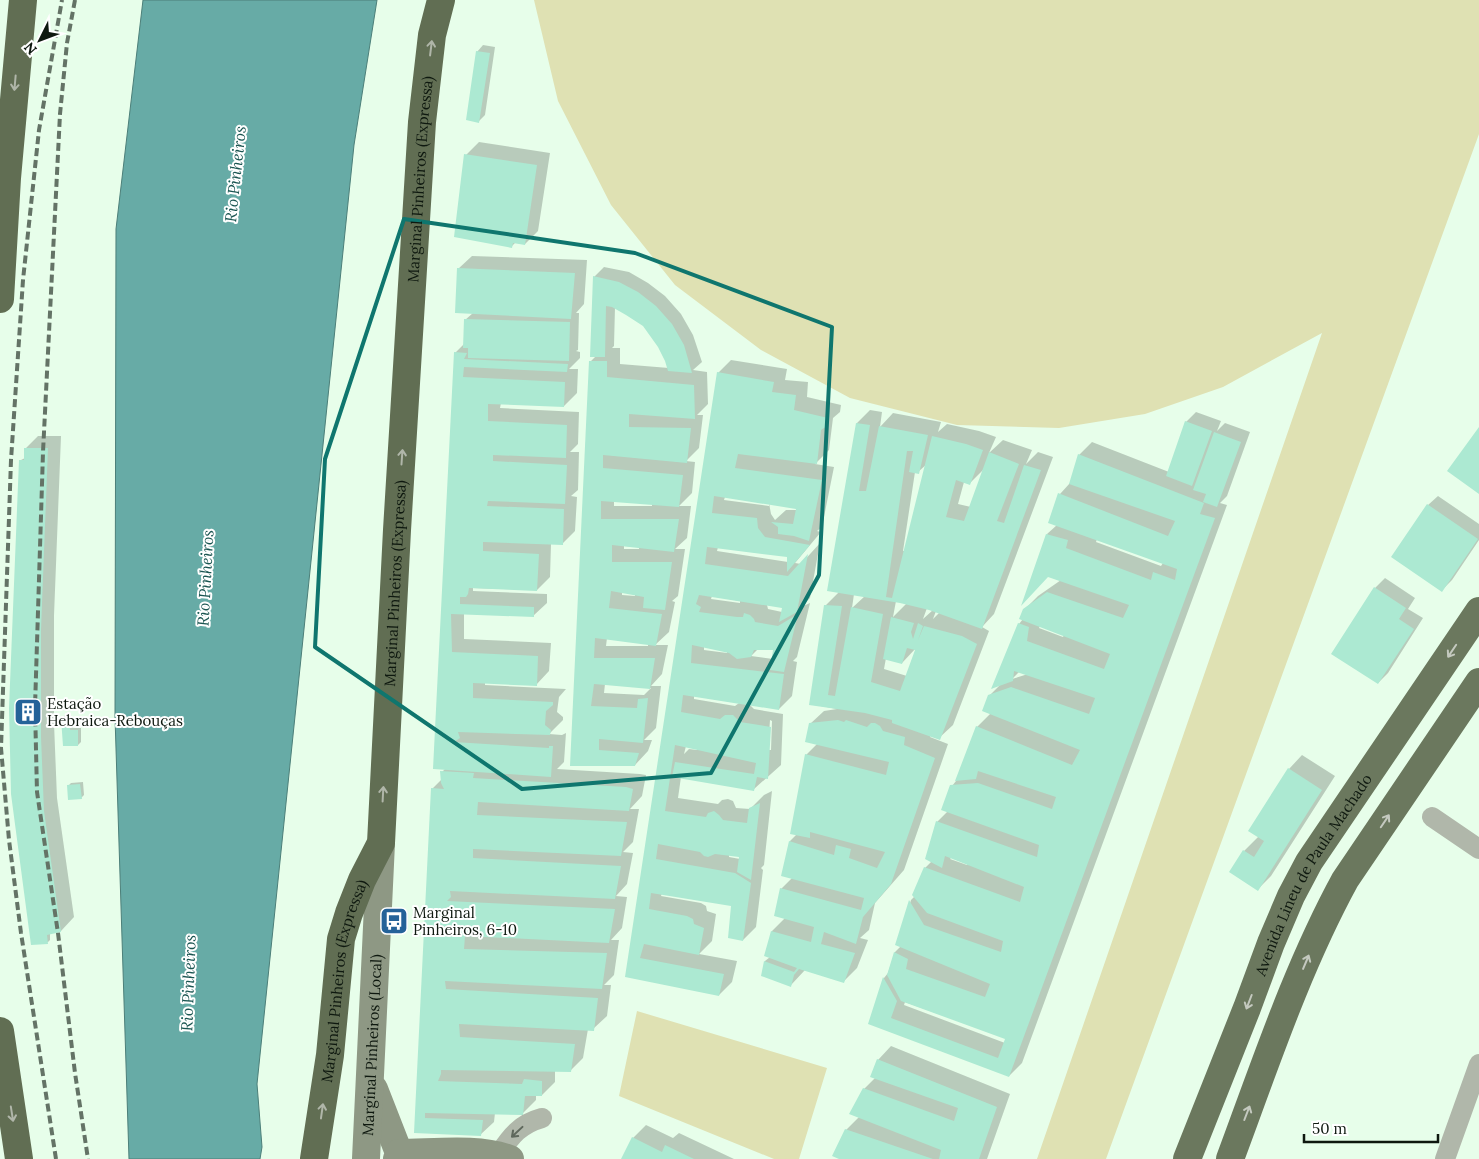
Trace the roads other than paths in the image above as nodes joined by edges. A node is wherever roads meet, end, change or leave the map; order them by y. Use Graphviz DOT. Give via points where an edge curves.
graph roads {
  1 [pos="23,0"];
  2 [pos="441,0"];
  3 [pos="0,299"];
  4 [pos="1479,611"];
  5 [pos="1479,682"];
  6 [pos="1432,817"];
  7 [pos="380,843"];
  8 [pos="1479,849"];
  9 [pos="0,1031"];
  10 [pos="1479,1064"];
  11 [pos="370,1078"];
  12 [pos="542,1118"];
  13 [pos="398,1156"];
  14 [pos="504,1157"];
  15 [pos="19,1159"];
  16 [pos="314,1159"];
  17 [pos="366,1159"];
  18 [pos="1187,1159"];
  19 [pos="1230,1159"];
  20 [pos="1445,1159"];
  1 -- 3 [label="highway, one-way"];
  7 -- 2 [label="highway, Marginal Pinheiros (Expressa), one-way" via="422,122 432,35"];
  4 -- 18 [label="highway, Avenida Lineu de Paula Machado, one-way" via="1309,862 1271,943"];
  19 -- 5 [label="highway, Avenida Lineu de Paula Machado, one-way" via="1289,1001 1329,910 1345,880"];
  6 -- 8 [label="street"];
  7 -- 11 [label="main road, Marginal Pinheiros (Local)"];
  16 -- 7 [label="highway, Marginal Pinheiros (Expressa), one-way" via="330,1055 341,939 362,880"];
  9 -- 15 [label="highway, one-way"];
  10 -- 20 [label="street"];
  11 -- 13 [label="main road"];
  11 -- 17 [label="main road, Marginal Pinheiros (Local)"];
  12 -- 14 [label="street, one-way" via="530,1121 509,1139"];
  13 -- 14 [label="main road" via="448,1151"];
}
